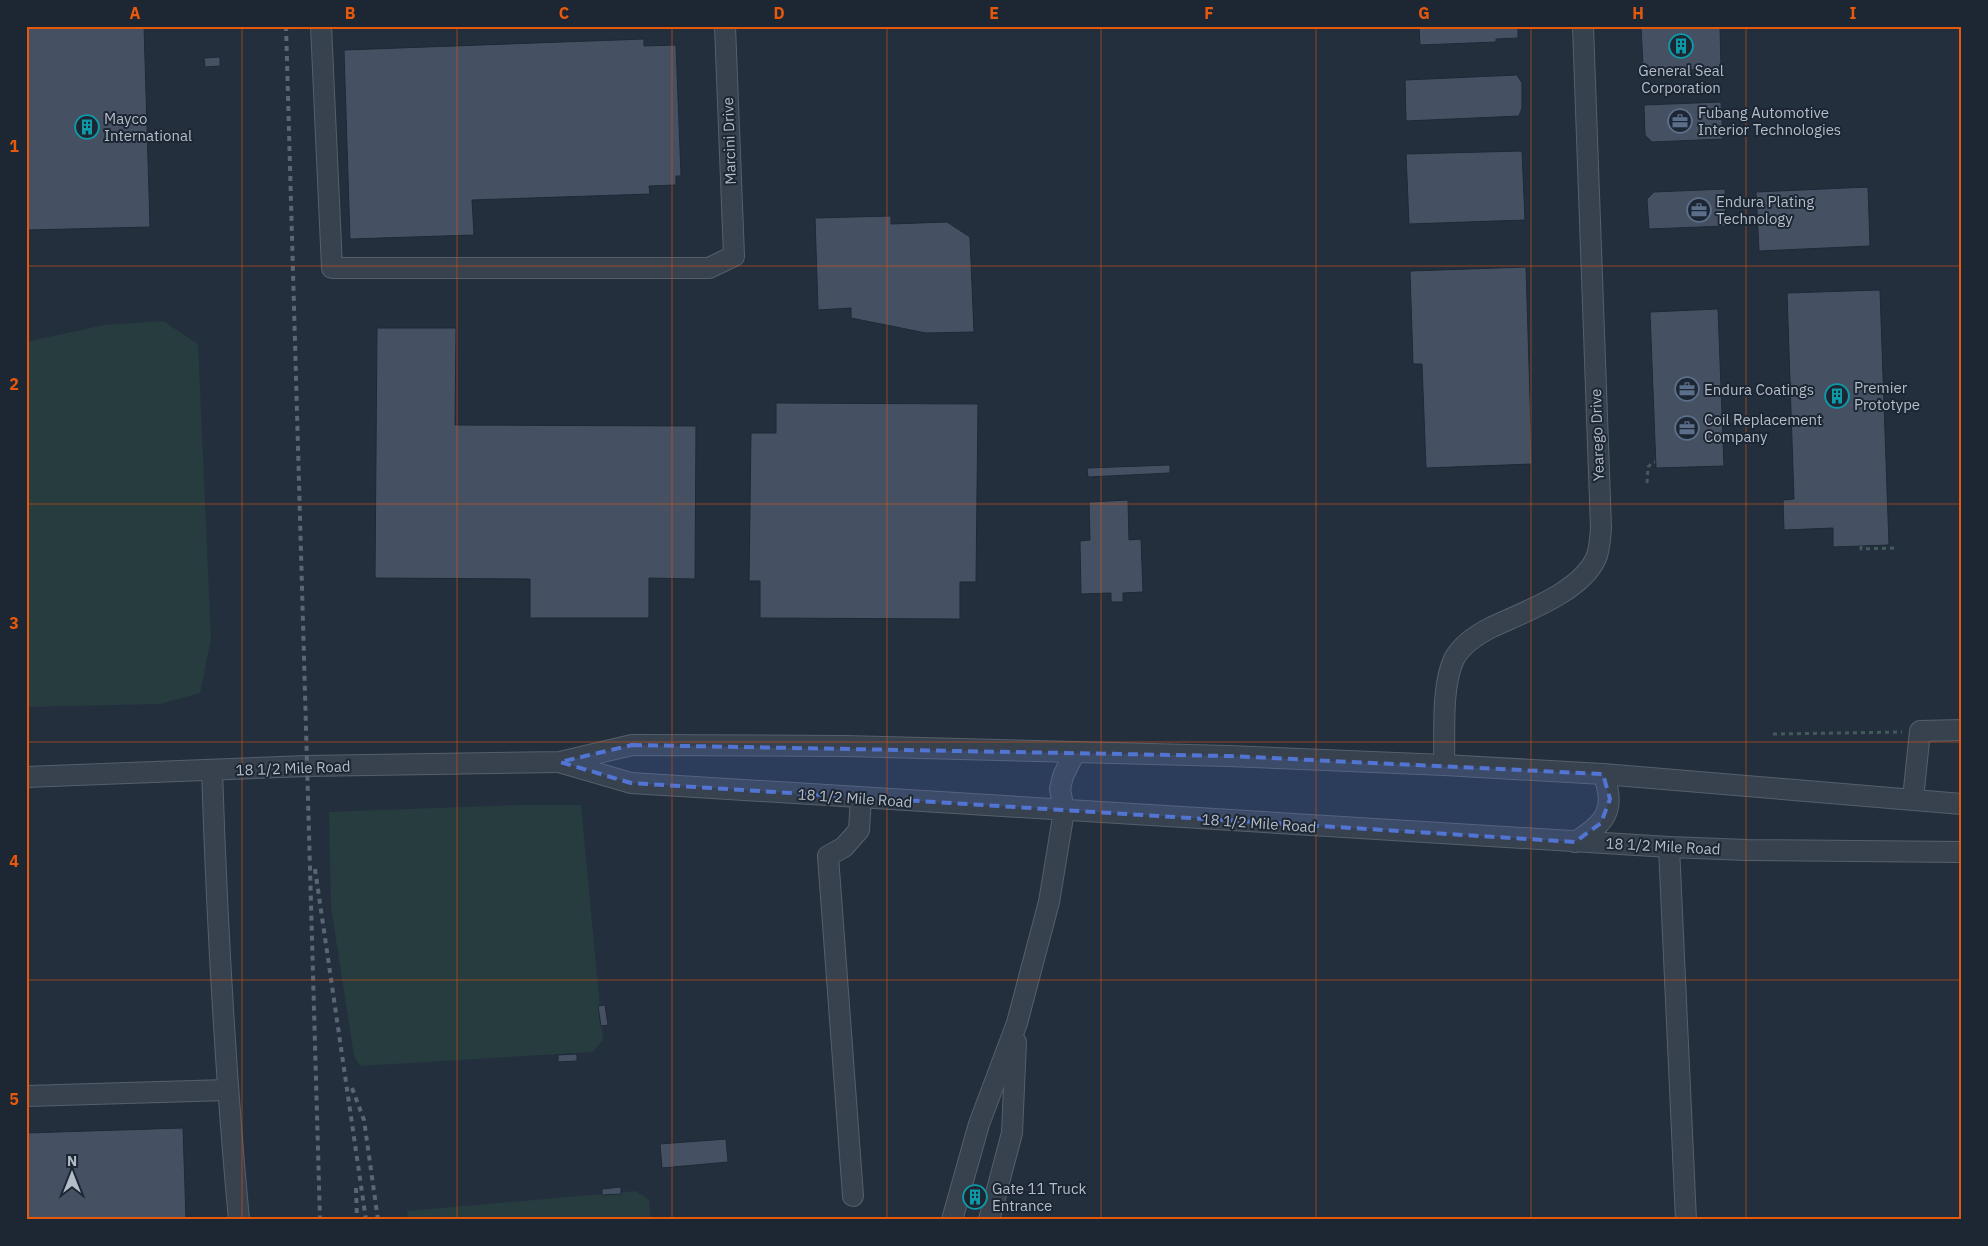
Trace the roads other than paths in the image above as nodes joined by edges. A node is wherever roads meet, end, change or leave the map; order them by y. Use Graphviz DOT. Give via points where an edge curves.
graph roads {
  1 [pos="321,26"];
  2 [pos="725,26"];
  3 [pos="1583,26"];
  4 [pos="1962,730"];
  5 [pos="1075,752"];
  6 [pos="560,762"];
  7 [pos="1444,765"];
  8 [pos="212,771"];
  9 [pos="1603,774"];
  10 [pos="26,777"];
  11 [pos="861,798"];
  12 [pos="1913,799"];
  13 [pos="1962,804"];
  14 [pos="1064,811"];
  15 [pos="1575,842"];
  16 [pos="1669,847"];
  17 [pos="1923,851"];
  18 [pos="1962,852"];
  19 [pos="1962,864"];
  20 [pos="1017,1023"];
  21 [pos="227,1090"];
  22 [pos="26,1096"];
  23 [pos="853,1196"];
  24 [pos="239,1220"];
  25 [pos="952,1220"];
  26 [pos="988,1220"];
  27 [pos="1686,1220"];
  1 -- 2 [label="street, Marcini Drive" via="332,268 709,268 734,256"];
  3 -- 7 [label="street, Yearego Drive" via="1600,544 1589,571 1576,582 1540,604 1482,632 1454,658 1446,696"];
  4 -- 12 [label="street" via="1920,732"];
  5 -- 6 [label="street, 18 1/2 Mile Road" via="632,745"];
  5 -- 7 [label="street, 18 1/2 Mile Road"];
  5 -- 14 [label="street" via="1060,789"];
  6 -- 8 [label="street, 18 1/2 Mile Road" via="306,766"];
  6 -- 11 [label="street, 18 1/2 Mile Road" via="631,783"];
  7 -- 9 [label="street, 18 1/2 Mile Road"];
  8 -- 10 [label="street, 18 1/2 Mile Road"];
  8 -- 21 [label="street"];
  9 -- 12 [label="street, 18 1/2 Mile Road"];
  9 -- 15 [label="street" via="1610,798 1607,812 1591,833"];
  11 -- 14 [label="street, 18 1/2 Mile Road"];
  11 -- 23 [label="street" via="859,830 844,847 828,856"];
  12 -- 13 [label="street, 18 1/2 Mile Road"];
  14 -- 15 [label="street, 18 1/2 Mile Road"];
  14 -- 20 [label="street" via="1049,902"];
  15 -- 16 [label="street, 18 1/2 Mile Road"];
  16 -- 17 [label="street, 18 1/2 Mile Road"];
  16 -- 27 [label="street"];
  17 -- 18 [label="street, 18 1/2 Mile Road"];
  17 -- 19 [label="street"];
  20 -- 25 [label="street" via="979,1124"];
  20 -- 26 [label="street" via="1012,1133"];
  21 -- 22 [label="street"];
  21 -- 24 [label="street"];
}
